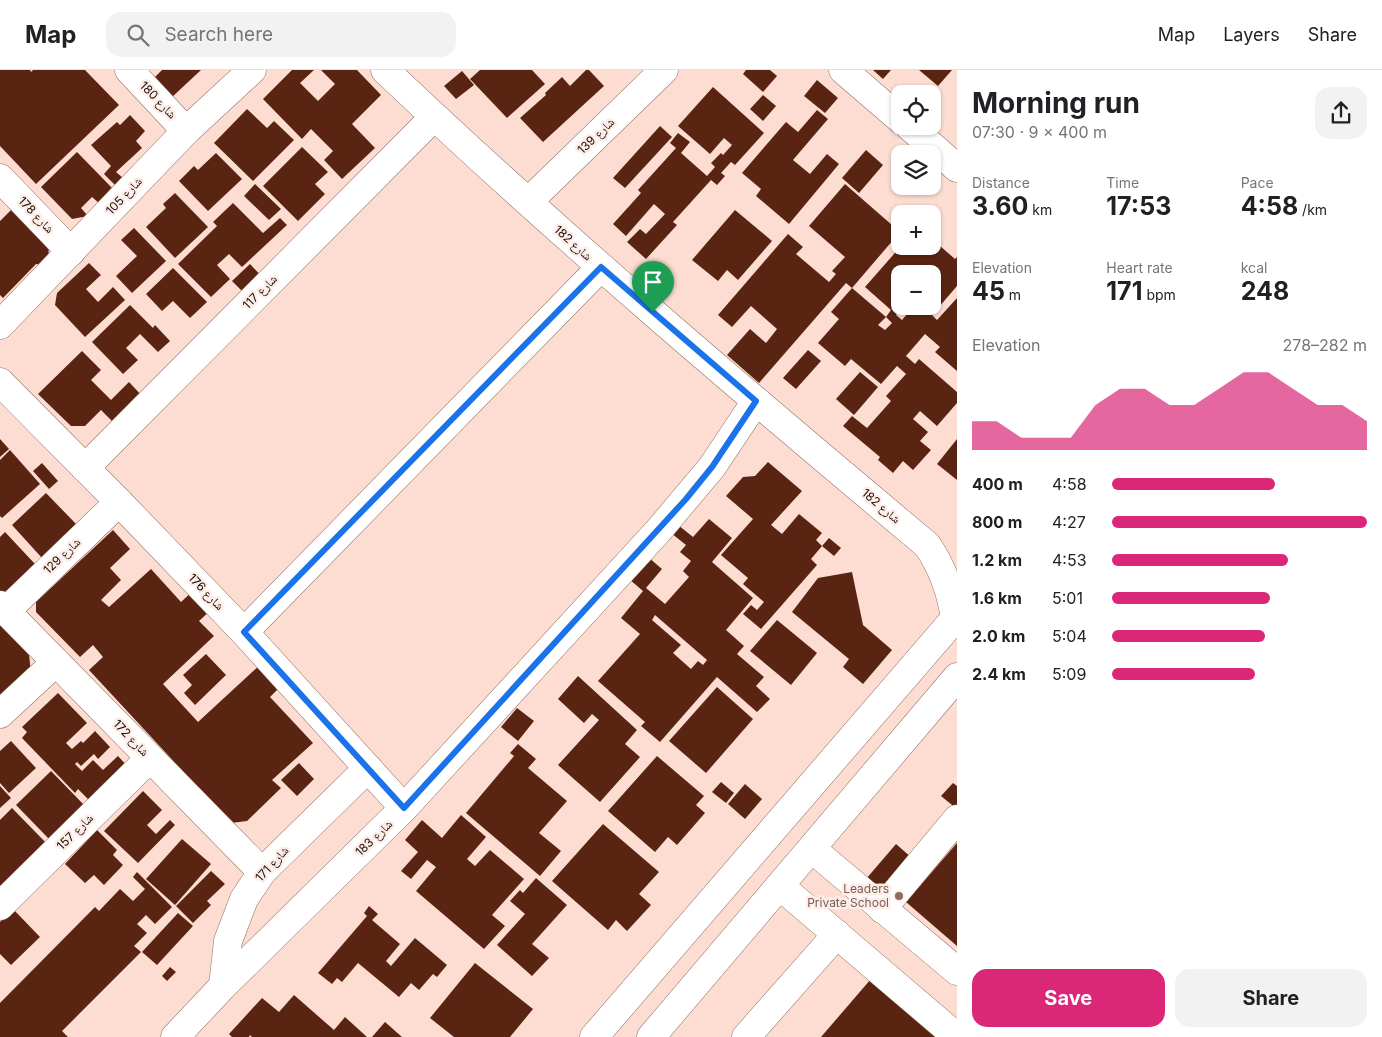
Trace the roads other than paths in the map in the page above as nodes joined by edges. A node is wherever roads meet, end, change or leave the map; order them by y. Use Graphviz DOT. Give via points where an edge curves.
graph roads {
  1 [pos="129,70"];
  2 [pos="252,70"];
  3 [pos="386,70"];
  4 [pos="664,70"];
  5 [pos="843,70"];
  6 [pos="891,111"];
  7 [pos="434,117"];
  8 [pos="186,130"];
  9 [pos="919,135"];
  10 [pos="957,168"];
  11 [pos="0,178"];
  12 [pos="528,202"];
  13 [pos="71,252"];
  14 [pos="601,267"];
  15 [pos="0,325"];
  16 [pos="0,382"];
  17 [pos="756,401"];
  18 [pos="85,468"];
  19 [pos="119,502"];
  20 [pos="927,545"];
  21 [pos="957,556"];
  22 [pos="3,608"];
  23 [pos="956,618"];
  24 [pos="244,632"];
  25 [pos="56,662"];
  26 [pos="957,676"];
  27 [pos="0,714"];
  28 [pos="150,758"];
  29 [pos="368,768"];
  30 [pos="404,808"];
  31 [pos="957,818"];
  32 [pos="812,849"];
  33 [pos="262,872"];
  34 [pos="780,886"];
  35 [pos="0,906"];
  36 [pos="882,909"];
  37 [pos="837,934"];
  38 [pos="957,971"];
  39 [pos="223,986"];
  40 [pos="175,1037"];
  41 [pos="594,1037"];
  42 [pos="651,1037"];
  43 [pos="746,1037"];
  44 [pos="956,1037"];
  1 -- 8 [label="street, شارع 180"];
  2 -- 8 [label="street, شارع 105"];
  3 -- 7 [label="street, شارع 182"];
  4 -- 12 [label="street, شارع 139"];
  5 -- 6 [label="street"];
  7 -- 12 [label="street, شارع 182"];
  7 -- 18 [label="street, شارع 117"];
  8 -- 13 [label="street, شارع 105"];
  9 -- 10 [label="street"];
  11 -- 13 [label="street, شارع 178"];
  12 -- 14 [label="street, شارع 182"];
  13 -- 15 [label="street, شارع 105"];
  14 -- 17 [label="street, شارع 182"];
  14 -- 24 [label="street"];
  16 -- 18 [label="street, شارع 176"];
  17 -- 20 [label="street, شارع 182"];
  17 -- 30 [label="street, شارع 183" via="686,499"];
  18 -- 19 [label="street, شارع 176"];
  19 -- 22 [label="street, شارع 129"];
  19 -- 24 [label="street, شارع 176"];
  20 -- 21 [label="street, شارع 182"];
  20 -- 23 [label="street, شارع 182" via="946,580"];
  22 -- 25 [label="street, شارع 172"];
  23 -- 41 [label="street"];
  24 -- 29 [label="street, شارع 176"];
  25 -- 27 [label="street"];
  25 -- 28 [label="street, شارع 172"];
  26 -- 32 [label="street"];
  28 -- 33 [label="street, شارع 172"];
  28 -- 35 [label="street, شارع 157"];
  29 -- 30 [label="street, شارع 176"];
  29 -- 33 [label="street, شارع 171"];
  30 -- 39 [label="street, شارع 183"];
  31 -- 36 [label="street"];
  32 -- 34 [label="street"];
  32 -- 36 [label="street"];
  33 -- 39 [label="street, شارع 171" via="235,920 228,941"];
  34 -- 37 [label="street"];
  34 -- 42 [label="street"];
  36 -- 38 [label="street"];
  37 -- 43 [label="street"];
  37 -- 44 [label="street"];
  39 -- 40 [label="street, شارع 183"];
}
